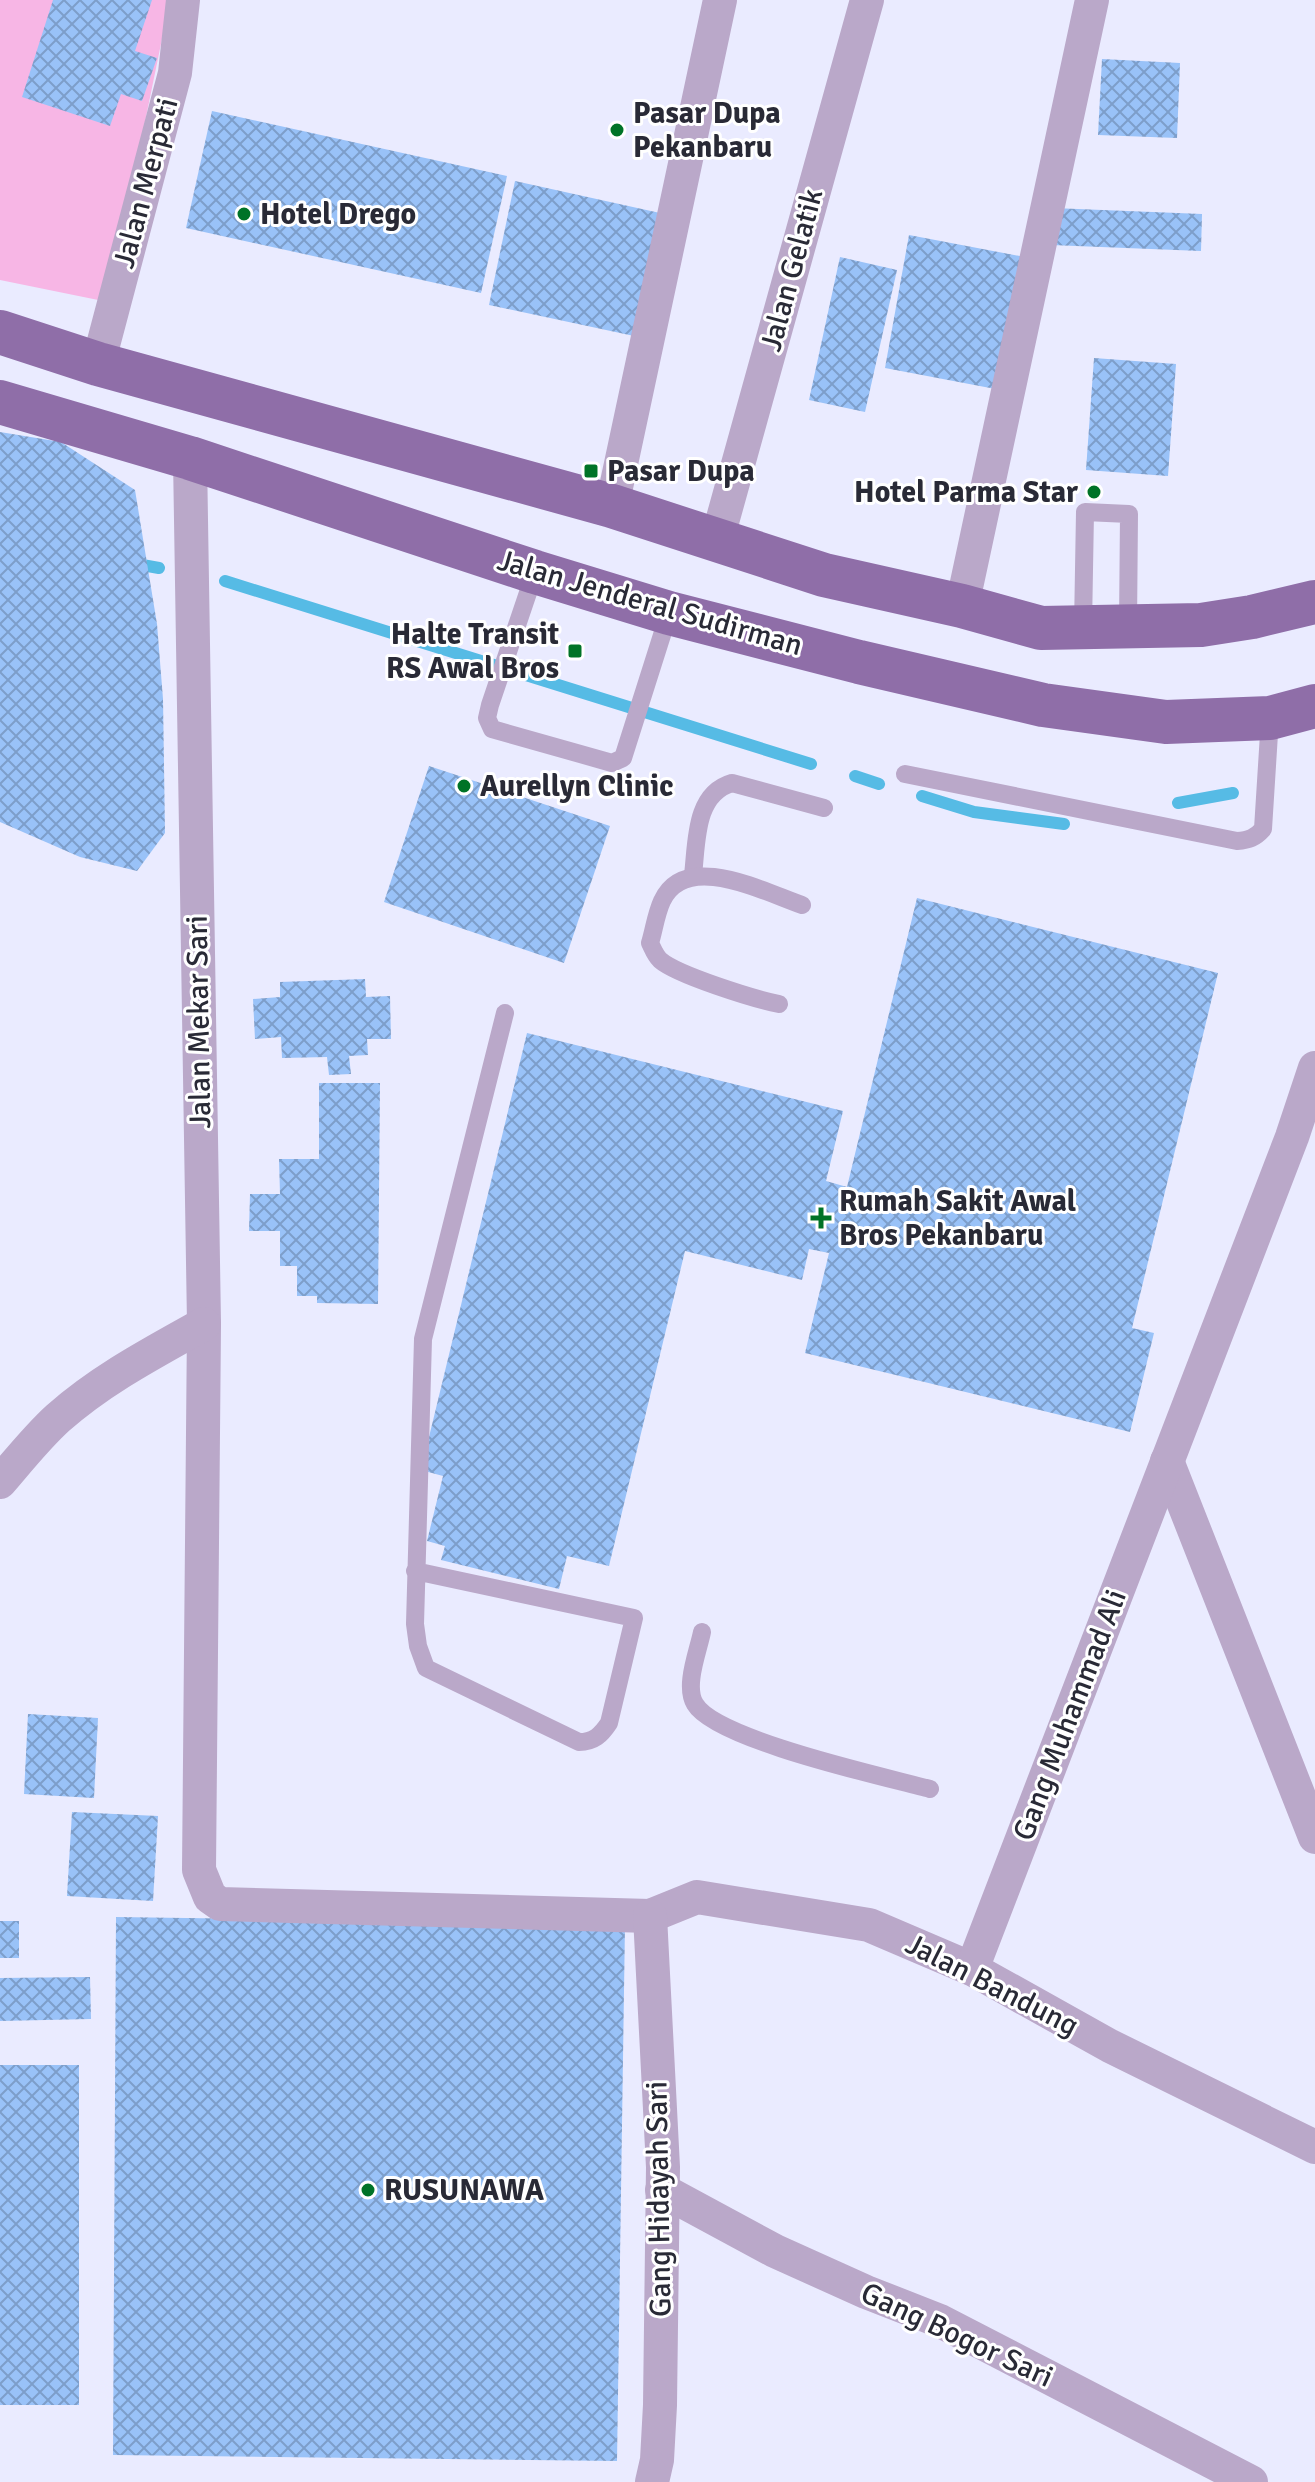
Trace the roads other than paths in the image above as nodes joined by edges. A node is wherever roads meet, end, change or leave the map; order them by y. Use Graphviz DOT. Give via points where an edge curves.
graph roads {
  1 [pos="183,0"];
  2 [pos="720,0"];
  3 [pos="867,0"];
  4 [pos="1092,0"];
  5 [pos="0,332"];
  6 [pos="98,364"];
  7 [pos="0,402"];
  8 [pos="190,458"];
  9 [pos="612,506"];
  10 [pos="717,540"];
  11 [pos="535,572"];
  12 [pos="1315,602"];
  13 [pos="962,606"];
  14 [pos="669,613"];
  15 [pos="1252,617"];
  16 [pos="1128,626"];
  17 [pos="1083,627"];
  18 [pos="1315,634"];
  19 [pos="1315,706"];
  20 [pos="1270,718"];
  21 [pos="905,774"];
  22 [pos="824,808"];
  23 [pos="693,875"];
  24 [pos="802,905"];
  25 [pos="779,1004"];
  26 [pos="505,1013"];
  27 [pos="1315,1068"];
  28 [pos="204,1324"];
  29 [pos="1167,1461"];
  30 [pos="0,1482"];
  31 [pos="415,1571"];
  32 [pos="702,1632"];
  33 [pos="930,1789"];
  34 [pos="1315,1837"];
  35 [pos="650,1916"];
  36 [pos="972,1969"];
  37 [pos="1315,2147"];
  38 [pos="662,2190"];
  39 [pos="652,2482"];
  40 [pos="1251,2482"];
  1 -- 6 [label="street, Jalan Merpati" via="175,73"];
  2 -- 9 [label="street"];
  3 -- 10 [label="street, Jalan Gelatik"];
  4 -- 13 [label="street"];
  5 -- 6 [label="main road"];
  6 -- 9 [label="main road"];
  7 -- 8 [label="main road, Jalan Jenderal Sudirman"];
  8 -- 11 [label="main road, Jalan Jenderal Sudirman"];
  8 -- 28 [label="street, Jalan Mekar Sari"];
  9 -- 10 [label="main road"];
  10 -- 13 [label="main road" via="824,575"];
  11 -- 14 [label="main road, Jalan Jenderal Sudirman"];
  11 -- 14 [label="lane" via="487,718 492,729 612,763 623,758"];
  12 -- 15 [label="main road"];
  13 -- 17 [label="main road" via="1041,628"];
  14 -- 20 [label="main road, Jalan Jenderal Sudirman" via="1043,705 1166,722"];
  15 -- 16 [label="main road" via="1201,625"];
  15 -- 18 [label="main road"];
  16 -- 17 [label="main road"];
  16 -- 17 [label="lane" via="1129,514 1085,512"];
  19 -- 20 [label="main road, Jalan Jenderal Sudirman"];
  20 -- 21 [label="lane" via="1263,829 1247,840"];
  22 -- 23 [label="lane" via="732,783 721,786 703,808"];
  23 -- 24 [label="lane" via="728,879"];
  23 -- 25 [label="lane" via="679,881 662,901 650,943 658,958 673,969"];
  26 -- 31 [label="lane" via="423,1339"];
  27 -- 29 [label="street, Gang Muhammad Ali"];
  28 -- 30 [label="street" via="83,1398"];
  28 -- 35 [label="street, Jalan Mekar Sari" via="199,1870 210,1897 220,1904"];
  29 -- 34 [label="street"];
  29 -- 36 [label="street, Gang Muhammad Ali"];
  31 -- 31 [label="lane" via="415,1624 426,1668 579,1742 602,1733 609,1723 634,1618"];
  32 -- 33 [label="lane" via="691,1689 703,1714 773,1747"];
  35 -- 36 [label="street, Jalan Bandung" via="697,1897 712,1899 869,1925"];
  35 -- 38 [label="street, Gang Hidayah Sari"];
  36 -- 37 [label="street, Jalan Bandung" via="1110,2046"];
  38 -- 39 [label="street, Gang Hidayah Sari" via="660,2405"];
  38 -- 40 [label="street, Gang Bogor Sari" via="775,2251 940,2321"];
}
